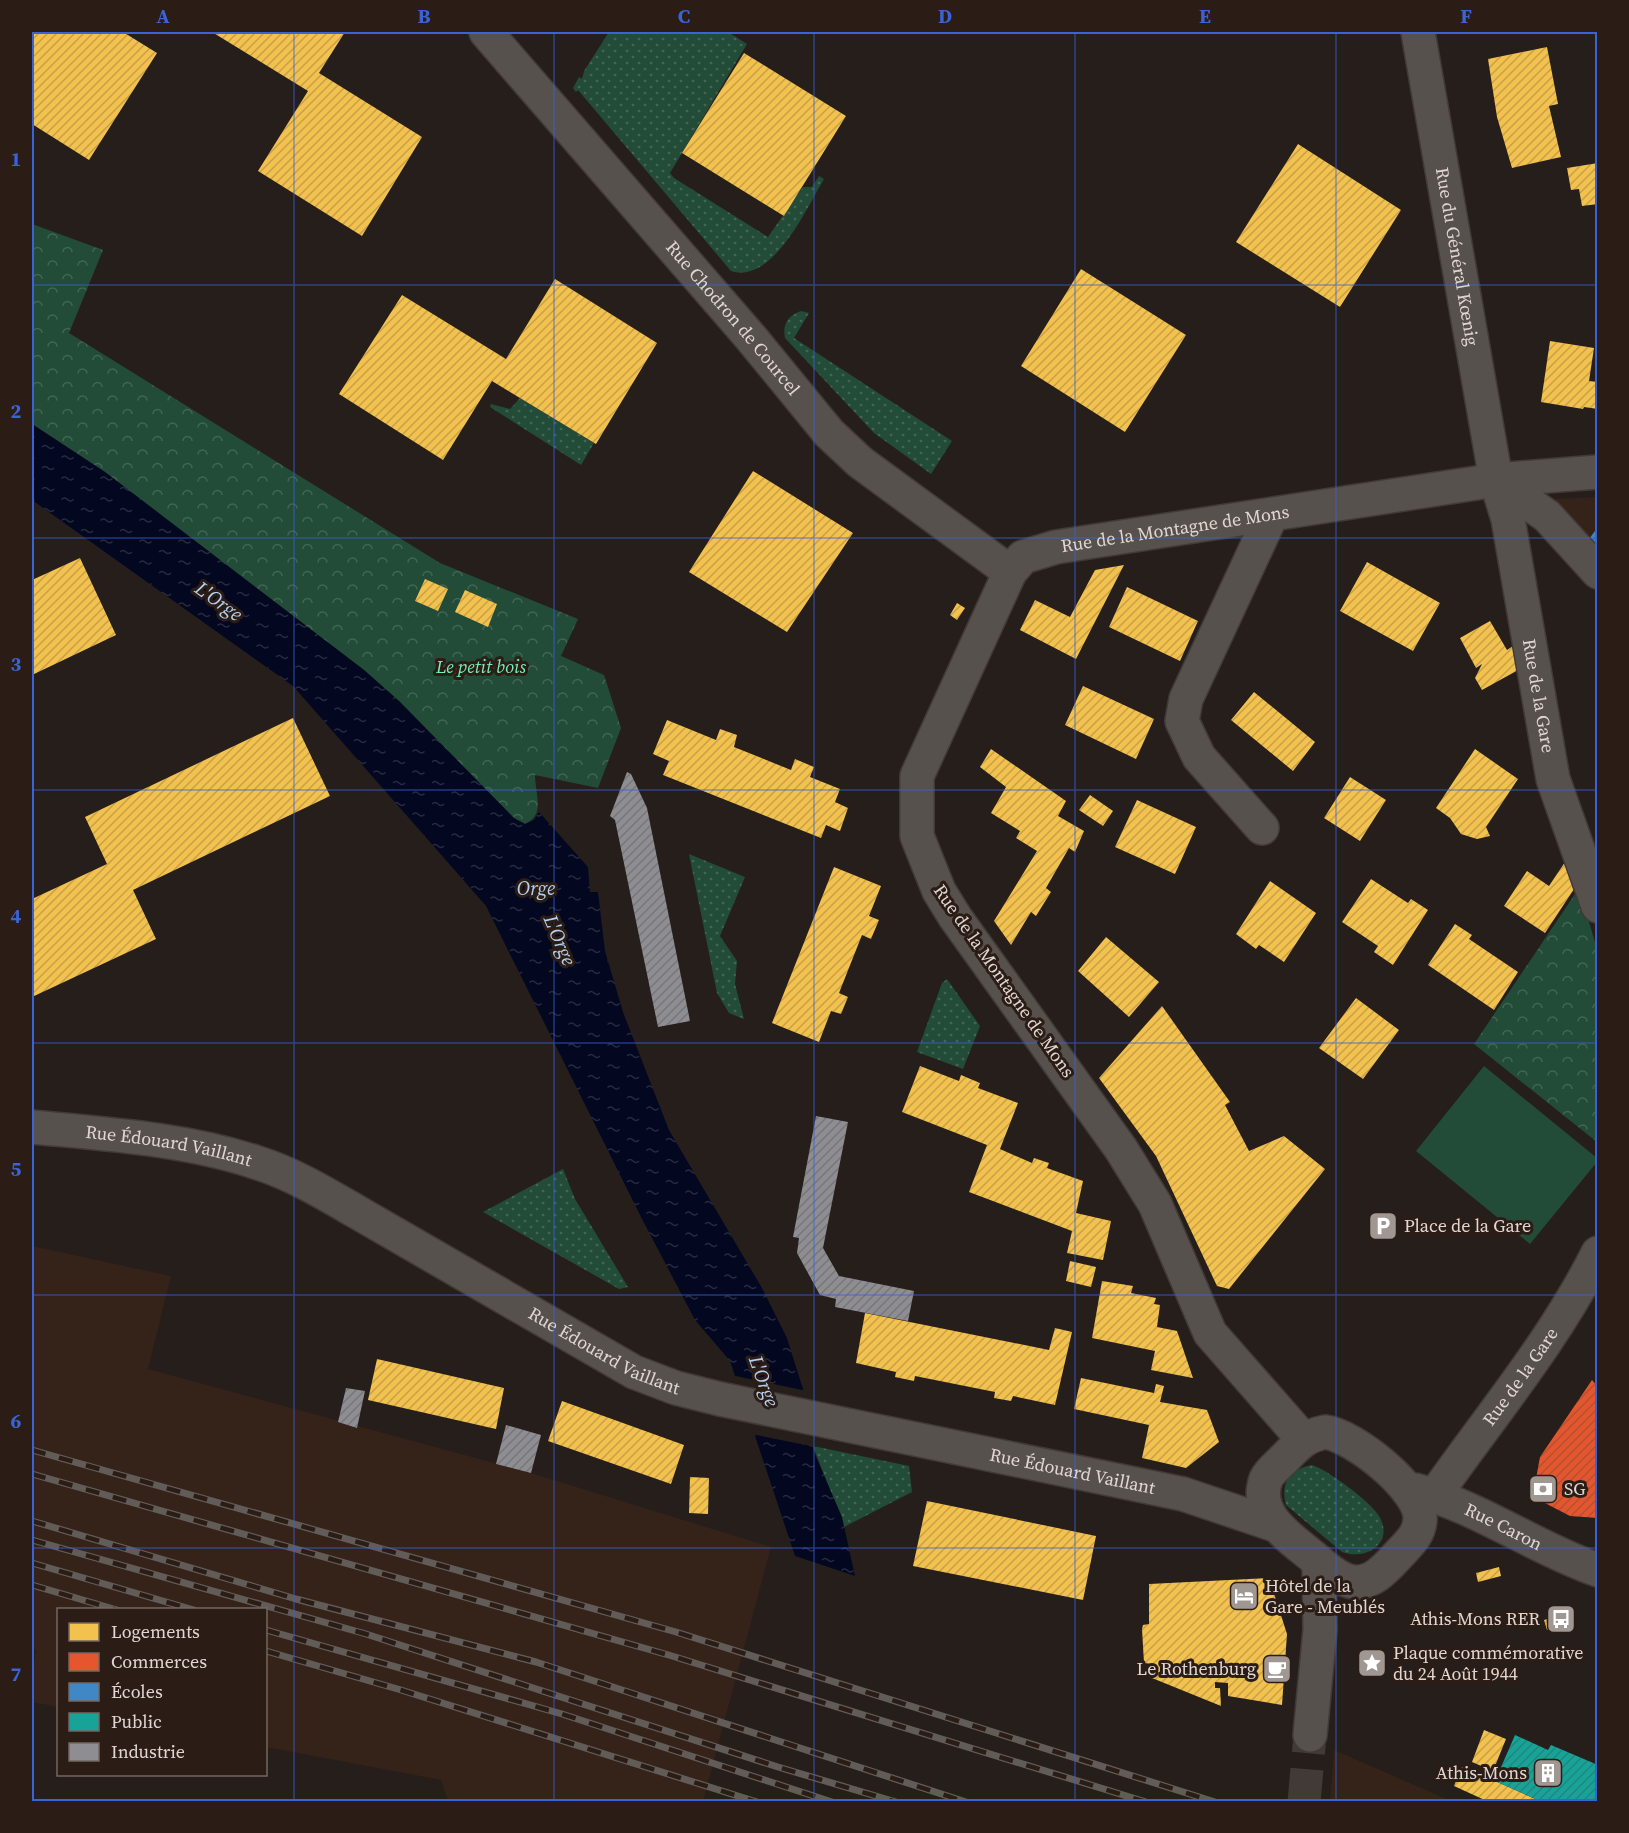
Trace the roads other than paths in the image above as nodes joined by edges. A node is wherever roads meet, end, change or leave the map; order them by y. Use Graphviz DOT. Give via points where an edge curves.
graph roads {
  1 [pos="486,32"];
  2 [pos="1418,32"];
  3 [pos="1598,472"];
  4 [pos="1496,480"];
  5 [pos="1271,516"];
  6 [pos="1010,572"];
  7 [pos="1598,572"];
  8 [pos="1262,828"];
  9 [pos="1598,906"];
  10 [pos="32,1127"];
  11 [pos="1598,1253"];
  12 [pos="1303,1439"];
  13 [pos="1266,1478"];
  14 [pos="1421,1491"];
  15 [pos="1207,1501"];
  16 [pos="1275,1525"];
  17 [pos="1319,1562"];
  18 [pos="1598,1570"];
  19 [pos="1353,1582"];
  20 [pos="1320,1630"];
  21 [pos="1310,1735"];
  1 -- 6 [label="street, Rue Chodron de Courcel" via="829,433 860,462"];
  2 -- 4 [label="street, Rue du Général Kœnig"];
  3 -- 4 [label="street, Rue de la Montagne de Mons"];
  4 -- 5 [label="street, Rue de la Montagne de Mons"];
  4 -- 7 [label="street" via="1547,516"];
  4 -- 9 [label="street, Rue de la Gare" via="1508,519 1553,779"];
  5 -- 6 [label="street, Rue de la Montagne de Mons" via="1040,550 1023,557"];
  5 -- 8 [label="street" via="1186,699 1182,721 1199,757"];
  6 -- 12 [label="street, Rue de la Montagne de Mons" via="917,776 917,836 939,891 955,917 1121,1149 1155,1203 1210,1333"];
  10 -- 15 [label="street, Rue Édouard Vaillant" via="155,1139 258,1163 339,1202 634,1372 720,1399"];
  11 -- 14 [label="street, Rue de la Gare" via="1551,1336"];
  12 -- 13 [label="street"];
  12 -- 14 [label="street" via="1336,1433"];
  13 -- 15 [label="street"];
  13 -- 16 [label="street" via="1266,1507"];
  14 -- 18 [label="street, Rue Caron"];
  14 -- 19 [label="street" via="1417,1534 1372,1579"];
  15 -- 16 [label="street, Rue Édouard Vaillant"];
  16 -- 17 [label="street"];
  17 -- 19 [label="street"];
  17 -- 20 [label="street"];
  19 -- 20 [label="street"];
  20 -- 21 [label="street"];
}
